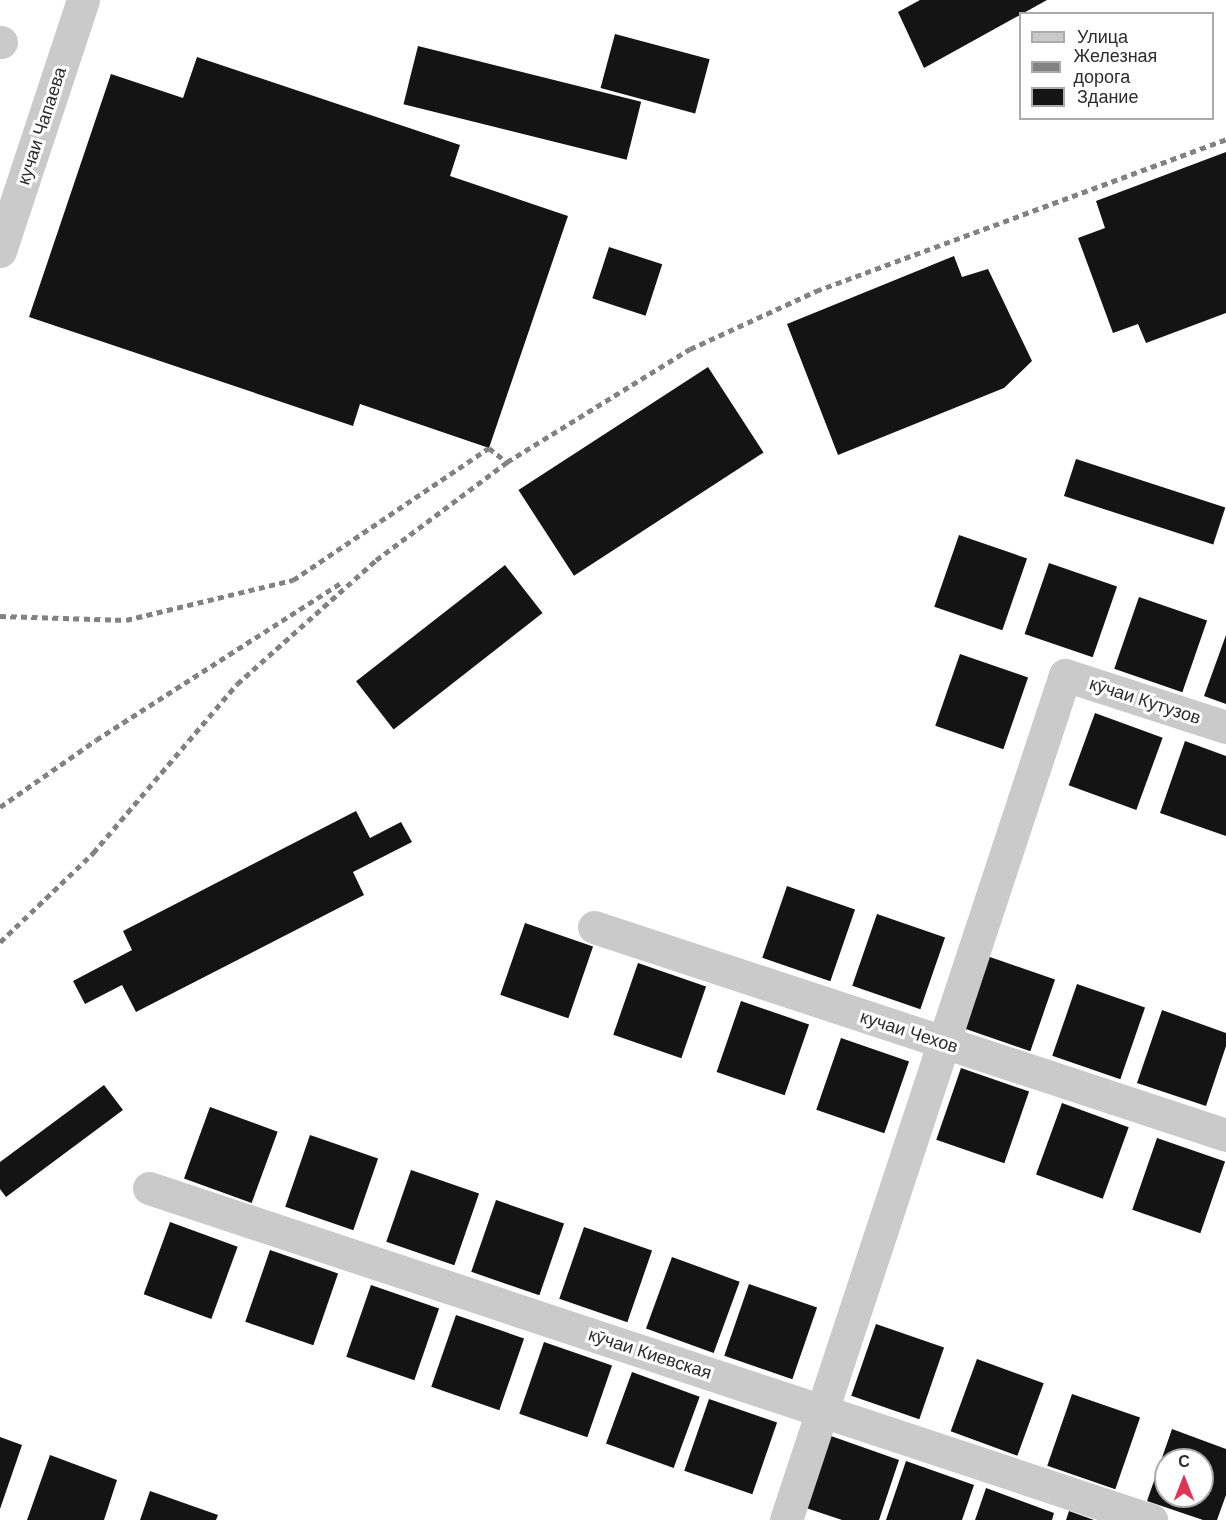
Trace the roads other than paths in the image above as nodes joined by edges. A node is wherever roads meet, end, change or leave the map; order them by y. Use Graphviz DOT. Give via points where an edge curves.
graph roads {
  1 [pos="83,0"];
  2 [pos="0,251"];
  3 [pos="1226,727"];
  4 [pos="594,927"];
  5 [pos="943,1044"];
  6 [pos="1226,1135"];
  7 [pos="149,1188"];
  8 [pos="822,1410"];
  9 [pos="786,1520"];
  10 [pos="1152,1520"];
  1 -- 2 [label="street, кучаи Чапаева"];
  3 -- 5 [label="street, кӯчаи Кутузов" via="1065,675"];
  4 -- 5 [label="street, кучаи Чехов"];
  5 -- 6 [label="street, кучаи Чехов"];
  5 -- 8 [label="street"];
  7 -- 8 [label="street, кӯчаи Киевская"];
  8 -- 9 [label="street"];
  8 -- 10 [label="street, кӯчаи Киевская"];
}
